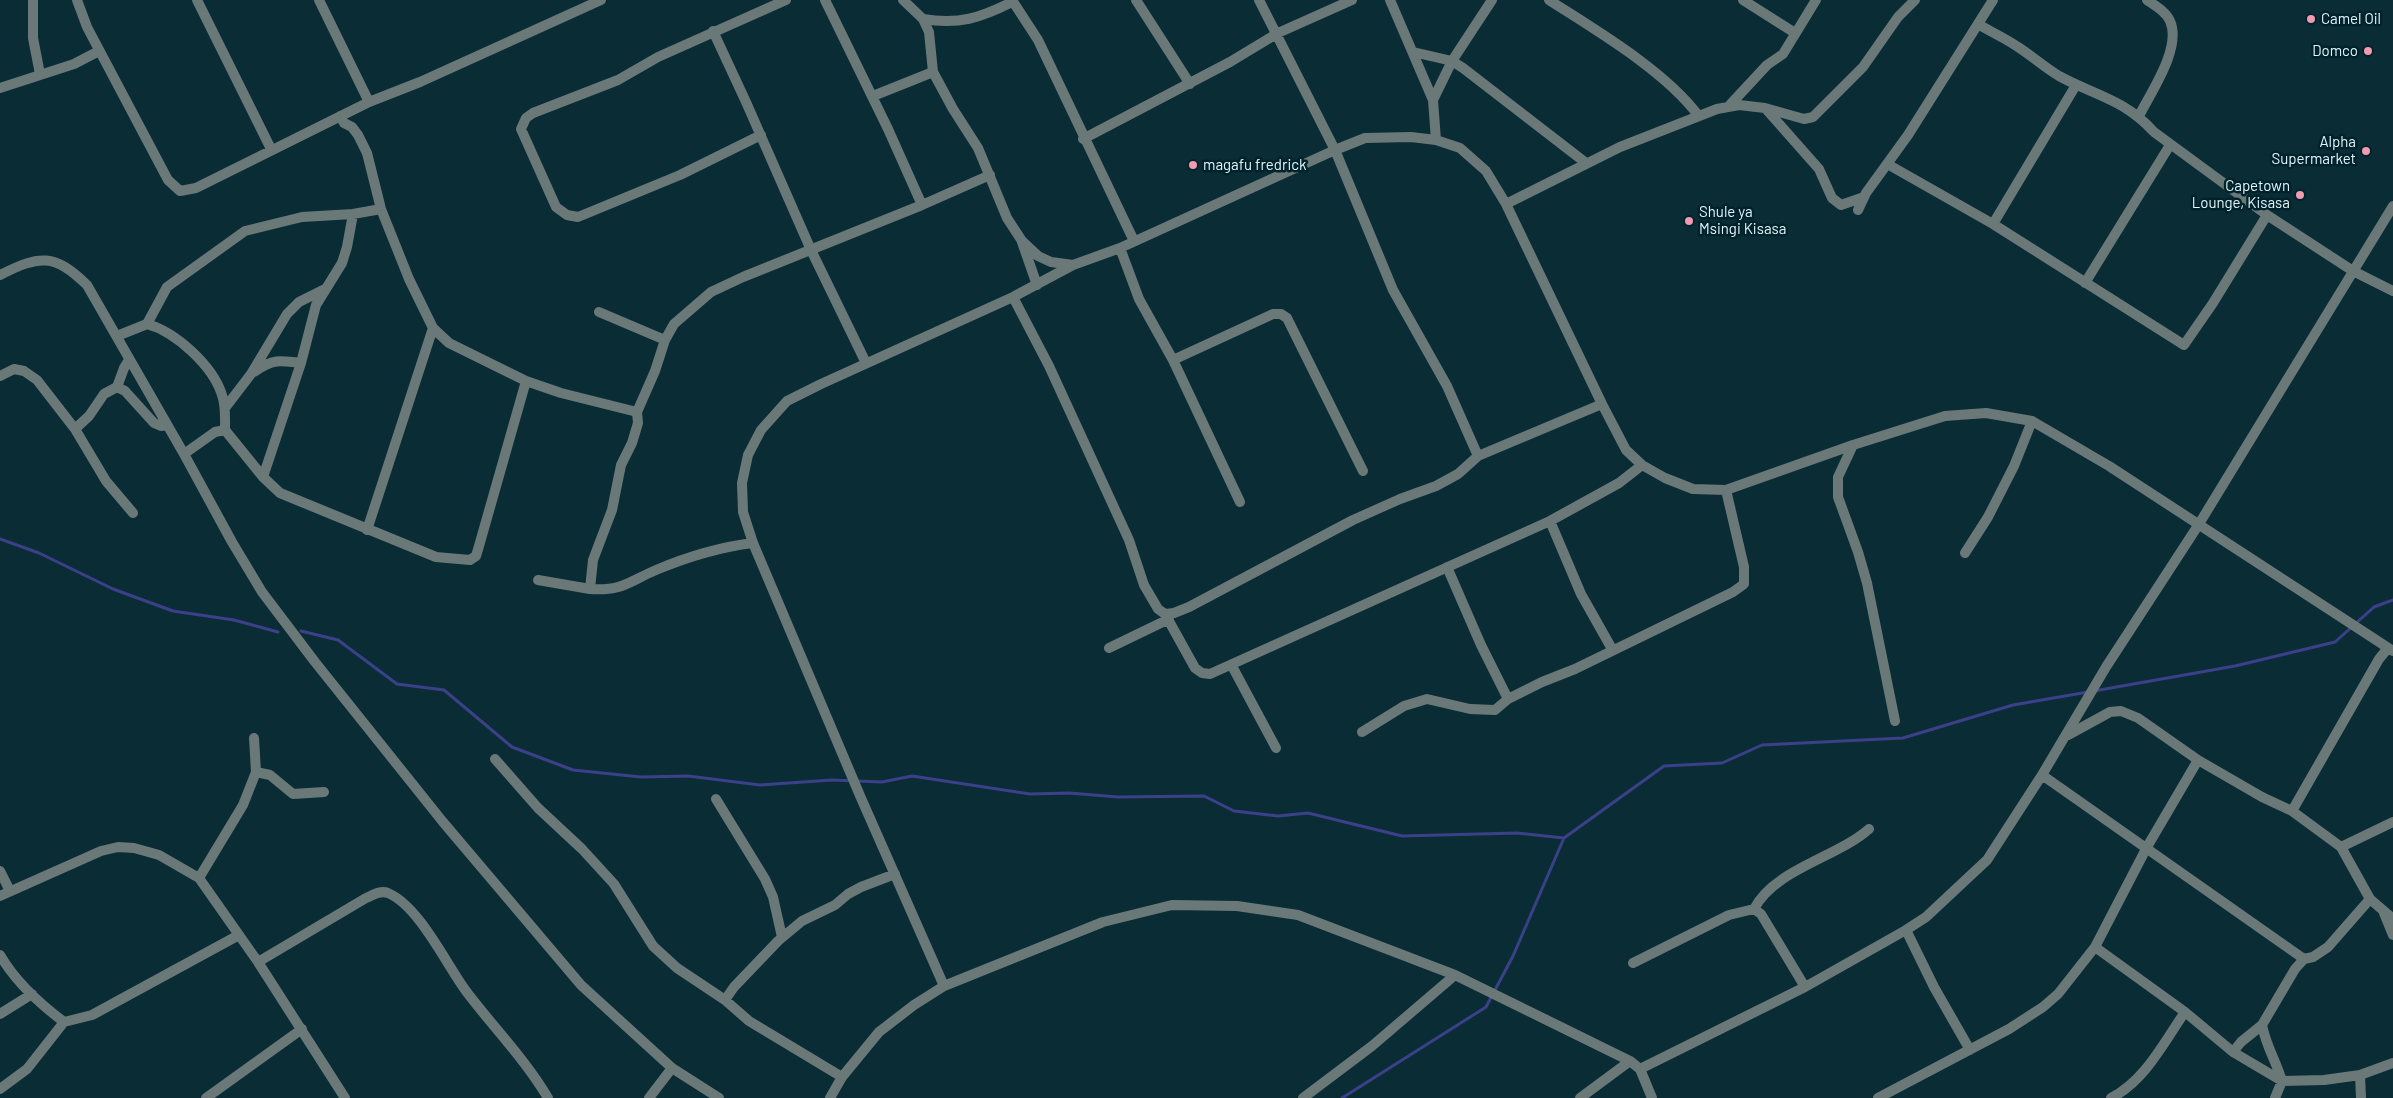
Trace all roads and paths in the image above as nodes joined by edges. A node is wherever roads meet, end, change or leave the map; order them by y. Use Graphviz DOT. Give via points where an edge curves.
graph roads {
  1 [pos="34,0"];
  2 [pos="76,0"];
  3 [pos="198,0"];
  4 [pos="319,0"];
  5 [pos="601,0"];
  6 [pos="786,0"];
  7 [pos="825,0"];
  8 [pos="903,0"];
  9 [pos="1136,0"];
  10 [pos="1259,0"];
  11 [pos="1352,0"];
  12 [pos="1390,0"];
  13 [pos="1492,0"];
  14 [pos="1549,0"];
  15 [pos="1743,0"];
  16 [pos="1816,0"];
  17 [pos="1915,0"];
  18 [pos="1993,0"];
  19 [pos="2147,0"];
  20 [pos="1012,1"];
  21 [pos="923,19"];
  22 [pos="1978,24"];
  23 [pos="713,31"];
  24 [pos="1795,32"];
  25 [pos="1278,33"];
  26 [pos="99,50"];
  27 [pos="1413,52"];
  28 [pos="1452,61"];
  29 [pos="933,72"];
  30 [pos="40,74"];
  31 [pos="1190,84"];
  32 [pos="2076,85"];
  33 [pos="0,88"];
  34 [pos="872,96"];
  35 [pos="1433,100"];
  36 [pos="369,102"];
  37 [pos="1728,107"];
  38 [pos="1765,108"];
  39 [pos="1698,115"];
  40 [pos="340,116"];
  41 [pos="2139,116"];
  42 [pos="761,135"];
  43 [pos="1084,139"];
  44 [pos="1436,140"];
  45 [pos="2170,145"];
  46 [pos="271,149"];
  47 [pos="1335,150"];
  48 [pos="1586,163"];
  49 [pos="1889,165"];
  50 [pos="990,175"];
  51 [pos="1864,197"];
  52 [pos="1506,204"];
  53 [pos="922,205"];
  54 [pos="2393,206"];
  55 [pos="381,209"];
  56 [pos="1858,210"];
  57 [pos="352,214"];
  58 [pos="2267,215"];
  59 [pos="1993,224"];
  60 [pos="1022,241"];
  61 [pos="1134,241"];
  62 [pos="1120,248"];
  63 [pos="811,250"];
  64 [pos="1073,264"];
  65 [pos="2353,271"];
  66 [pos="0,275"];
  67 [pos="2085,283"];
  68 [pos="1036,285"];
  69 [pos="327,288"];
  70 [pos="2393,291"];
  71 [pos="1012,297"];
  72 [pos="599,312"];
  73 [pos="147,324"];
  74 [pos="433,328"];
  75 [pos="117,336"];
  76 [pos="665,340"];
  77 [pos="129,360"];
  78 [pos="1173,360"];
  79 [pos="301,363"];
  80 [pos="866,363"];
  81 [pos="251,374"];
  82 [pos="0,376"];
  83 [pos="526,381"];
  84 [pos="117,387"];
  85 [pos="1602,404"];
  86 [pos="225,408"];
  87 [pos="638,412"];
  88 [pos="2032,421"];
  89 [pos="167,425"];
  90 [pos="75,429"];
  91 [pos="225,430"];
  92 [pos="1852,445"];
  93 [pos="184,454"];
  94 [pos="1478,456"];
  95 [pos="1642,465"];
  96 [pos="1363,471"];
  97 [pos="263,477"];
  98 [pos="1726,490"];
  99 [pos="1240,502"];
  100 [pos="133,513"];
  101 [pos="1550,521"];
  102 [pos="2199,524"];
  103 [pos="368,530"];
  104 [pos="753,543"];
  105 [pos="1965,553"];
  106 [pos="1447,567"];
  107 [pos="538,580"];
  108 [pos="590,588"];
  109 [pos="1167,617"];
  110 [pos="1109,648"];
  111 [pos="1612,649"];
  112 [pos="2390,649"];
  113 [pos="1232,666"];
  114 [pos="1508,699"];
  115 [pos="1895,721"];
  116 [pos="1362,732"];
  117 [pos="2066,736"];
  118 [pos="254,738"];
  119 [pos="1276,748"];
  120 [pos="495,759"];
  121 [pos="2198,760"];
  122 [pos="256,772"];
  123 [pos="2042,776"];
  124 [pos="324,792"];
  125 [pos="716,799"];
  126 [pos="2292,811"];
  127 [pos="2393,822"];
  128 [pos="1869,829"];
  129 [pos="2341,847"];
  130 [pos="2147,848"];
  131 [pos="0,871"];
  132 [pos="895,874"];
  133 [pos="199,878"];
  134 [pos="10,891"];
  135 [pos="0,896"];
  136 [pos="2370,899"];
  137 [pos="2382,908"];
  138 [pos="1754,909"];
  139 [pos="2393,919"];
  140 [pos="1906,930"];
  141 [pos="239,935"];
  142 [pos="2393,935"];
  143 [pos="782,937"];
  144 [pos="2095,947"];
  145 [pos="0,955"];
  146 [pos="2304,959"];
  147 [pos="258,962"];
  148 [pos="1634,963"];
  149 [pos="1454,975"];
  150 [pos="944,986"];
  151 [pos="1805,987"];
  152 [pos="32,994"];
  153 [pos="725,1000"];
  154 [pos="2185,1012"];
  155 [pos="0,1014"];
  156 [pos="64,1022"];
  157 [pos="2262,1025"];
  158 [pos="302,1029"];
  159 [pos="1970,1050"];
  160 [pos="2233,1052"];
  161 [pos="1630,1062"];
  162 [pos="2393,1063"];
  163 [pos="672,1068"];
  164 [pos="1640,1069"];
  165 [pos="2360,1075"];
  166 [pos="842,1077"];
  167 [pos="2282,1081"];
  168 [pos="0,1089"];
  169 [pos="206,1098"];
  170 [pos="345,1098"];
  171 [pos="548,1098"];
  172 [pos="649,1098"];
  173 [pos="719,1098"];
  174 [pos="830,1098"];
  175 [pos="1303,1098"];
  176 [pos="1580,1098"];
  177 [pos="1652,1098"];
  178 [pos="1878,1098"];
  179 [pos="2111,1098"];
  180 [pos="2275,1098"];
  181 [pos="2362,1098"];
  1 -- 30 [label="street" via="33,38"];
  2 -- 26 [label="street"];
  3 -- 46 [label="street"];
  4 -- 36 [label="street"];
  5 -- 36 [label="street"];
  6 -- 23 [label="street"];
  7 -- 34 [label="street"];
  8 -- 21 [label="street"];
  9 -- 31 [label="street"];
  10 -- 25 [label="street"];
  11 -- 25 [label="street"];
  12 -- 27 [label="street"];
  13 -- 28 [label="street"];
  14 -- 39 [label="street" via="1624,48 1686,99"];
  15 -- 24 [label="street"];
  16 -- 24 [label="street"];
  17 -- 38 [label="street" via="1898,16 1863,67 1814,117 1804,119"];
  18 -- 22 [label="street"];
  19 -- 41 [label="street" via="2170,20 2173,46"];
  20 -- 21 [label="street" via="984,16 955,22"];
  20 -- 43 [label="street" via="1038,40"];
  21 -- 29 [label="street" via="929,32"];
  22 -- 32 [label="street"];
  22 -- 49 [label="street"];
  23 -- 42 [label="street"];
  23 -- 42 [label="street" via="618,80 526,118 521,129 556,207 567,215 578,216 680,175"];
  24 -- 37 [label="street" via="1783,54 1767,65"];
  25 -- 31 [label="street"];
  25 -- 47 [label="street"];
  26 -- 30 [label="street" via="74,64"];
  26 -- 46 [label="street" via="168,180 180,192 196,188"];
  27 -- 28 [label="street"];
  27 -- 35 [label="street"];
  28 -- 35 [label="street"];
  28 -- 48 [label="street"];
  29 -- 34 [label="street"];
  29 -- 50 [label="street" via="978,148"];
  30 -- 33 [label="street"];
  31 -- 43 [label="street"];
  32 -- 41 [label="street" via="2115,100"];
  32 -- 59 [label="street"];
  34 -- 53 [label="street"];
  35 -- 44 [label="street"];
  36 -- 40 [label="street"];
  37 -- 38 [label="street"];
  37 -- 39 [label="street"];
  38 -- 51 [label="street" via="1819,169 1832,198 1841,205"];
  39 -- 48 [label="street"];
  40 -- 46 [label="street"];
  40 -- 55 [label="street" via="352,127 367,153"];
  41 -- 45 [label="street"];
  42 -- 63 [label="street"];
  43 -- 61 [label="street"];
  44 -- 47 [label="street" via="1365,138"];
  44 -- 52 [label="street" via="1460,148 1486,171"];
  45 -- 58 [label="street"];
  45 -- 67 [label="street"];
  47 -- 61 [label="street"];
  47 -- 94 [label="street" via="1393,290 1447,386"];
  48 -- 52 [label="street"];
  49 -- 51 [label="street"];
  49 -- 59 [label="street"];
  50 -- 53 [label="street"];
  50 -- 60 [label="street" via="1007,218"];
  51 -- 56 [label="street"];
  52 -- 85 [label="street"];
  53 -- 63 [label="street"];
  54 -- 65 [label="street"];
  55 -- 57 [label="street"];
  55 -- 74 [label="street"];
  57 -- 69 [label="street" via="348,247"];
  57 -- 73 [label="street" via="302,217 245,231 167,287"];
  58 -- 65 [label="street"];
  58 -- 67 [label="street" via="2184,345"];
  59 -- 67 [label="street"];
  60 -- 64 [label="street" via="1038,256 1052,262"];
  60 -- 68 [label="street"];
  61 -- 62 [label="street"];
  62 -- 64 [label="street"];
  62 -- 78 [label="street" via="1139,299"];
  63 -- 76 [label="street" via="711,292 674,324"];
  63 -- 80 [label="street"];
  64 -- 68 [label="street"];
  65 -- 70 [label="street"];
  65 -- 102 [label="street"];
  66 -- 75 [label="street" via="39,259 71,269 86,286"];
  68 -- 71 [label="street"];
  69 -- 79 [label="street" via="316,305"];
  69 -- 81 [label="street" via="299,302 287,314"];
  71 -- 80 [label="street"];
  71 -- 109 [label="street" via="1049,366 1130,540 1144,585"];
  72 -- 76 [label="street"];
  73 -- 75 [label="street"];
  73 -- 86 [label="street" via="173,338 199,361 211,374 222,394"];
  74 -- 83 [label="street" via="450,343"];
  74 -- 103 [label="street"];
  75 -- 77 [label="street"];
  76 -- 87 [label="street"];
  77 -- 84 [label="street"];
  77 -- 89 [label="street"];
  78 -- 96 [label="street" via="1273,314 1281,314 1287,318"];
  78 -- 99 [label="street"];
  79 -- 81 [label="street" via="279,360 267,363"];
  79 -- 97 [label="street"];
  80 -- 104 [label="street" via="787,401 761,430 748,455 742,483 744,512"];
  81 -- 86 [label="street"];
  82 -- 90 [label="street" via="14,369 24,371 37,380"];
  83 -- 87 [label="street"];
  83 -- 103 [label="street" via="476,556 470,560 436,557"];
  84 -- 89 [label="street" via="125,390 154,423"];
  84 -- 90 [label="street" via="104,394"];
  85 -- 94 [label="street"];
  85 -- 95 [label="street" via="1626,450"];
  86 -- 91 [label="street"];
  87 -- 108 [label="street" via="632,443 621,465 612,510 593,560"];
  88 -- 92 [label="street" via="1991,413 1957,414"];
  88 -- 102 [label="street"];
  88 -- 105 [label="street" via="2014,466"];
  89 -- 93 [label="street"];
  90 -- 100 [label="street" via="106,481"];
  91 -- 93 [label="street" via="215,432"];
  91 -- 97 [label="street"];
  92 -- 98 [label="street"];
  92 -- 115 [label="street" via="1838,477 1838,497 1867,583"];
  93 -- 163 [label="street" via="262,592 315,662 443,822 581,985"];
  94 -- 109 [label="street" via="1458,474 1436,486 1353,520"];
  95 -- 98 [label="street" via="1693,489"];
  95 -- 101 [label="street" via="1619,483"];
  97 -- 103 [label="street" via="280,493"];
  98 -- 111 [label="street" via="1744,567 1744,584"];
  101 -- 106 [label="street"];
  101 -- 111 [label="street" via="1581,594"];
  102 -- 112 [label="street"];
  102 -- 117 [label="street"];
  104 -- 108 [label="street" via="724,547 611,590"];
  104 -- 132 [label="street"];
  106 -- 113 [label="street"];
  106 -- 114 [label="street"];
  107 -- 108 [label="street"];
  109 -- 110 [label="street"];
  109 -- 113 [label="street" via="1195,668 1210,674"];
  111 -- 114 [label="street"];
  112 -- 126 [label="street"];
  113 -- 119 [label="street"];
  114 -- 116 [label="street" via="1495,710 1481,710 1427,699 1404,706"];
  117 -- 121 [label="street" via="2105,714 2121,711 2138,718"];
  117 -- 123 [label="street"];
  118 -- 122 [label="street"];
  120 -- 153 [label="street" via="538,808 614,884 653,946 677,968"];
  121 -- 126 [label="street"];
  121 -- 130 [label="street"];
  122 -- 124 [label="street" via="270,775 293,794"];
  122 -- 133 [label="street" via="243,805"];
  123 -- 130 [label="street"];
  123 -- 140 [label="street" via="1987,860 1938,907"];
  125 -- 143 [label="street" via="765,879 773,897"];
  126 -- 129 [label="street"];
  127 -- 129 [label="street"];
  128 -- 138 [label="street" via="1778,882"];
  129 -- 136 [label="street"];
  130 -- 144 [label="street"];
  130 -- 146 [label="street"];
  131 -- 134 [label="street"];
  132 -- 143 [label="street" via="848,894"];
  132 -- 150 [label="street"];
  133 -- 134 [label="street" via="159,855 118,847 101,851"];
  133 -- 141 [label="street"];
  134 -- 135 [label="street"];
  136 -- 137 [label="street"];
  136 -- 146 [label="street" via="2328,947"];
  137 -- 139 [label="street"];
  137 -- 142 [label="street"];
  138 -- 148 [label="street" via="1729,916"];
  138 -- 151 [label="street"];
  140 -- 151 [label="street"];
  140 -- 159 [label="street"];
  141 -- 147 [label="street"];
  141 -- 156 [label="street" via="92,1015"];
  143 -- 153 [label="street"];
  144 -- 154 [label="street"];
  144 -- 159 [label="street" via="2058,994 2043,1007"];
  145 -- 152 [label="street" via="8,969"];
  146 -- 157 [label="street"];
  147 -- 158 [label="street"];
  147 -- 171 [label="street" via="366,898 380,892 387,893 418,919 466,990"];
  149 -- 150 [label="street" via="1298,915 1237,906 1172,905 1103,922"];
  149 -- 161 [label="street"];
  149 -- 175 [label="street" via="1372,1046"];
  150 -- 166 [label="street" via="880,1032"];
  151 -- 164 [label="street"];
  152 -- 155 [label="street"];
  152 -- 156 [label="street"];
  153 -- 166 [label="street" via="749,1021"];
  154 -- 160 [label="street"];
  154 -- 179 [label="street" via="2143,1072"];
  156 -- 168 [label="street" via="27,1069"];
  157 -- 160 [label="street"];
  157 -- 167 [label="street" via="2270,1055 2276,1060"];
  158 -- 169 [label="street"];
  158 -- 170 [label="street"];
  159 -- 178 [label="street"];
  160 -- 167 [label="street"];
  161 -- 164 [label="street"];
  161 -- 176 [label="street"];
  162 -- 165 [label="street"];
  163 -- 172 [label="street"];
  163 -- 173 [label="street"];
  164 -- 177 [label="street"];
  165 -- 167 [label="street"];
  165 -- 181 [label="street"];
  166 -- 174 [label="street"];
  167 -- 180 [label="street"];
}
